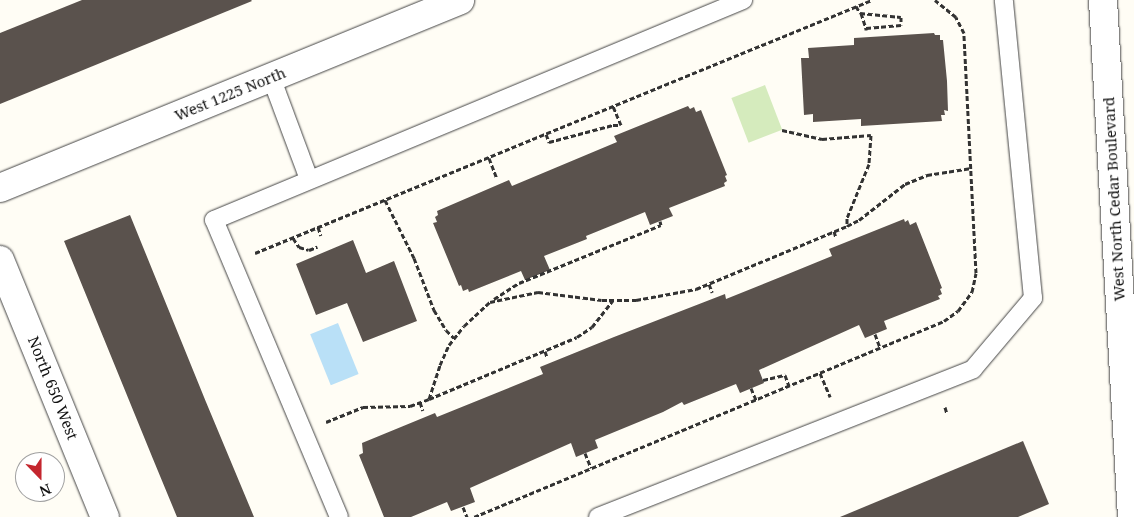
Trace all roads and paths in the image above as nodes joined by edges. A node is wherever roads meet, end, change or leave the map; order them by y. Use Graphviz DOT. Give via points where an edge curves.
graph roads {
  1 [pos="460,0"];
  2 [pos="742,0"];
  3 [pos="872,0"];
  4 [pos="935,0"];
  5 [pos="1004,0"];
  6 [pos="1103,0"];
  7 [pos="856,6"];
  8 [pos="860,12"];
  9 [pos="271,77"];
  10 [pos="613,106"];
  11 [pos="782,130"];
  12 [pos="546,134"];
  13 [pos="489,158"];
  14 [pos="971,168"];
  15 [pos="309,179"];
  16 [pos="498,179"];
  17 [pos="0,188"];
  18 [pos="385,200"];
  19 [pos="660,221"];
  20 [pos="847,226"];
  21 [pos="318,228"];
  22 [pos="834,231"];
  23 [pos="322,236"];
  24 [pos="293,238"];
  25 [pos="836,238"];
  26 [pos="317,247"];
  27 [pos="0,260"];
  28 [pos="259,262"];
  29 [pos="709,284"];
  30 [pos="712,292"];
  31 [pos="613,300"];
  32 [pos="490,302"];
  33 [pos="875,334"];
  34 [pos="454,338"];
  35 [pos="880,348"];
  36 [pos="545,351"];
  37 [pos="548,357"];
  38 [pos="764,380"];
  39 [pos="789,386"];
  40 [pos="752,388"];
  41 [pos="429,398"];
  42 [pos="756,400"];
  43 [pos="420,402"];
  44 [pos="423,410"];
  45 [pos="321,414"];
  46 [pos="325,423"];
  47 [pos="328,431"];
  48 [pos="585,453"];
  49 [pos="591,468"];
  50 [pos="463,507"];
  51 [pos="106,517"];
  52 [pos="339,517"];
  53 [pos="467,517"];
  54 [pos="474,517"];
  55 [pos="598,517"];
  56 [pos="1132,517"];
  1 -- 9 [label="street, West 1225 North"];
  2 -- 15 [label="lane"];
  3 -- 7 [label="path"];
  4 -- 14 [label="path" via="956,17 964,33"];
  5 -- 55 [label="lane" via="1033,298 973,369"];
  6 -- 56 [label="street, West North Cedar Boulevard"];
  7 -- 8 [label="path"];
  7 -- 10 [label="path"];
  8 -- 8 [label="path" via="901,17 901,25 866,29"];
  9 -- 15 [label="lane"];
  9 -- 17 [label="street, West 1225 North"];
  10 -- 12 [label="path"];
  10 -- 12 [label="path" via="621,125 549,142"];
  11 -- 20 [label="path" via="822,139 871,134 869,164 847,218"];
  12 -- 13 [label="path"];
  13 -- 16 [label="path"];
  13 -- 18 [label="path"];
  14 -- 20 [label="path" via="927,175 905,184"];
  14 -- 35 [label="path" via="976,273 972,292 958,311 944,321"];
  15 -- 52 [label="lane" via="214,220"];
  18 -- 21 [label="path"];
  18 -- 34 [label="path" via="414,258 434,310"];
  19 -- 32 [label="path" via="661,225 518,283"];
  20 -- 22 [label="path"];
  21 -- 23 [label="path"];
  21 -- 24 [label="path"];
  22 -- 25 [label="path"];
  22 -- 29 [label="path"];
  24 -- 26 [label="path" via="299,247 309,250"];
  24 -- 28 [label="path" via="255,253"];
  27 -- 51 [label="street, North 650 West"];
  29 -- 30 [label="path"];
  29 -- 31 [label="path" via="671,295"];
  31 -- 32 [label="path" via="538,292"];
  31 -- 36 [label="path" via="592,327"];
  32 -- 34 [label="path"];
  33 -- 35 [label="path"];
  34 -- 41 [label="path" via="440,365"];
  35 -- 39 [label="path"];
  36 -- 37 [label="path"];
  36 -- 41 [label="path"];
  38 -- 39 [label="path" via="785,375"];
  39 -- 42 [label="path"];
  40 -- 42 [label="path"];
  41 -- 43 [label="path"];
  42 -- 49 [label="path"];
  43 -- 44 [label="path"];
  43 -- 46 [label="path" via="394,408 363,407"];
  45 -- 46 [label="path"];
  46 -- 47 [label="path"];
  48 -- 49 [label="path"];
  49 -- 54 [label="path"];
  50 -- 53 [label="path"];
}
